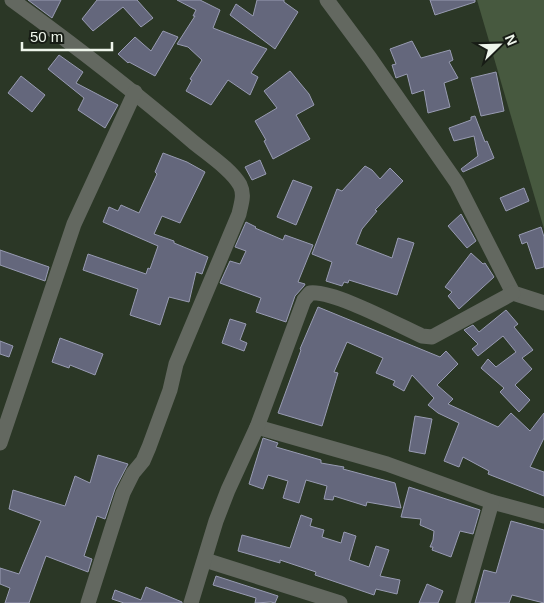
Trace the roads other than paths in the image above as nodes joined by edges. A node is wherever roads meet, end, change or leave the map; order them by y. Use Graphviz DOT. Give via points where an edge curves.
graph roads {
  1 [pos="12,0"];
  2 [pos="327,0"];
  3 [pos="135,92"];
  4 [pos="513,293"];
  5 [pos="544,303"];
  6 [pos="257,427"];
  7 [pos="0,443"];
  8 [pos="492,502"];
  9 [pos="544,516"];
  10 [pos="205,560"];
  11 [pos="88,603"];
  12 [pos="191,603"];
  13 [pos="340,603"];
  14 [pos="463,603"];
  1 -- 3 [label="street"];
  2 -- 4 [label="street" via="457,183"];
  3 -- 7 [label="street" via="74,224"];
  3 -- 11 [label="street" via="232,175 240,185 243,197 239,214 176,364 170,390 144,460 123,492"];
  4 -- 5 [label="street"];
  4 -- 6 [label="street" via="432,336 422,336 347,302 318,292 310,293 304,300"];
  6 -- 8 [label="street" via="387,464"];
  6 -- 10 [label="street" via="228,490"];
  8 -- 9 [label="street"];
  8 -- 14 [label="street"];
  10 -- 12 [label="street"];
  10 -- 13 [label="street"];
}
